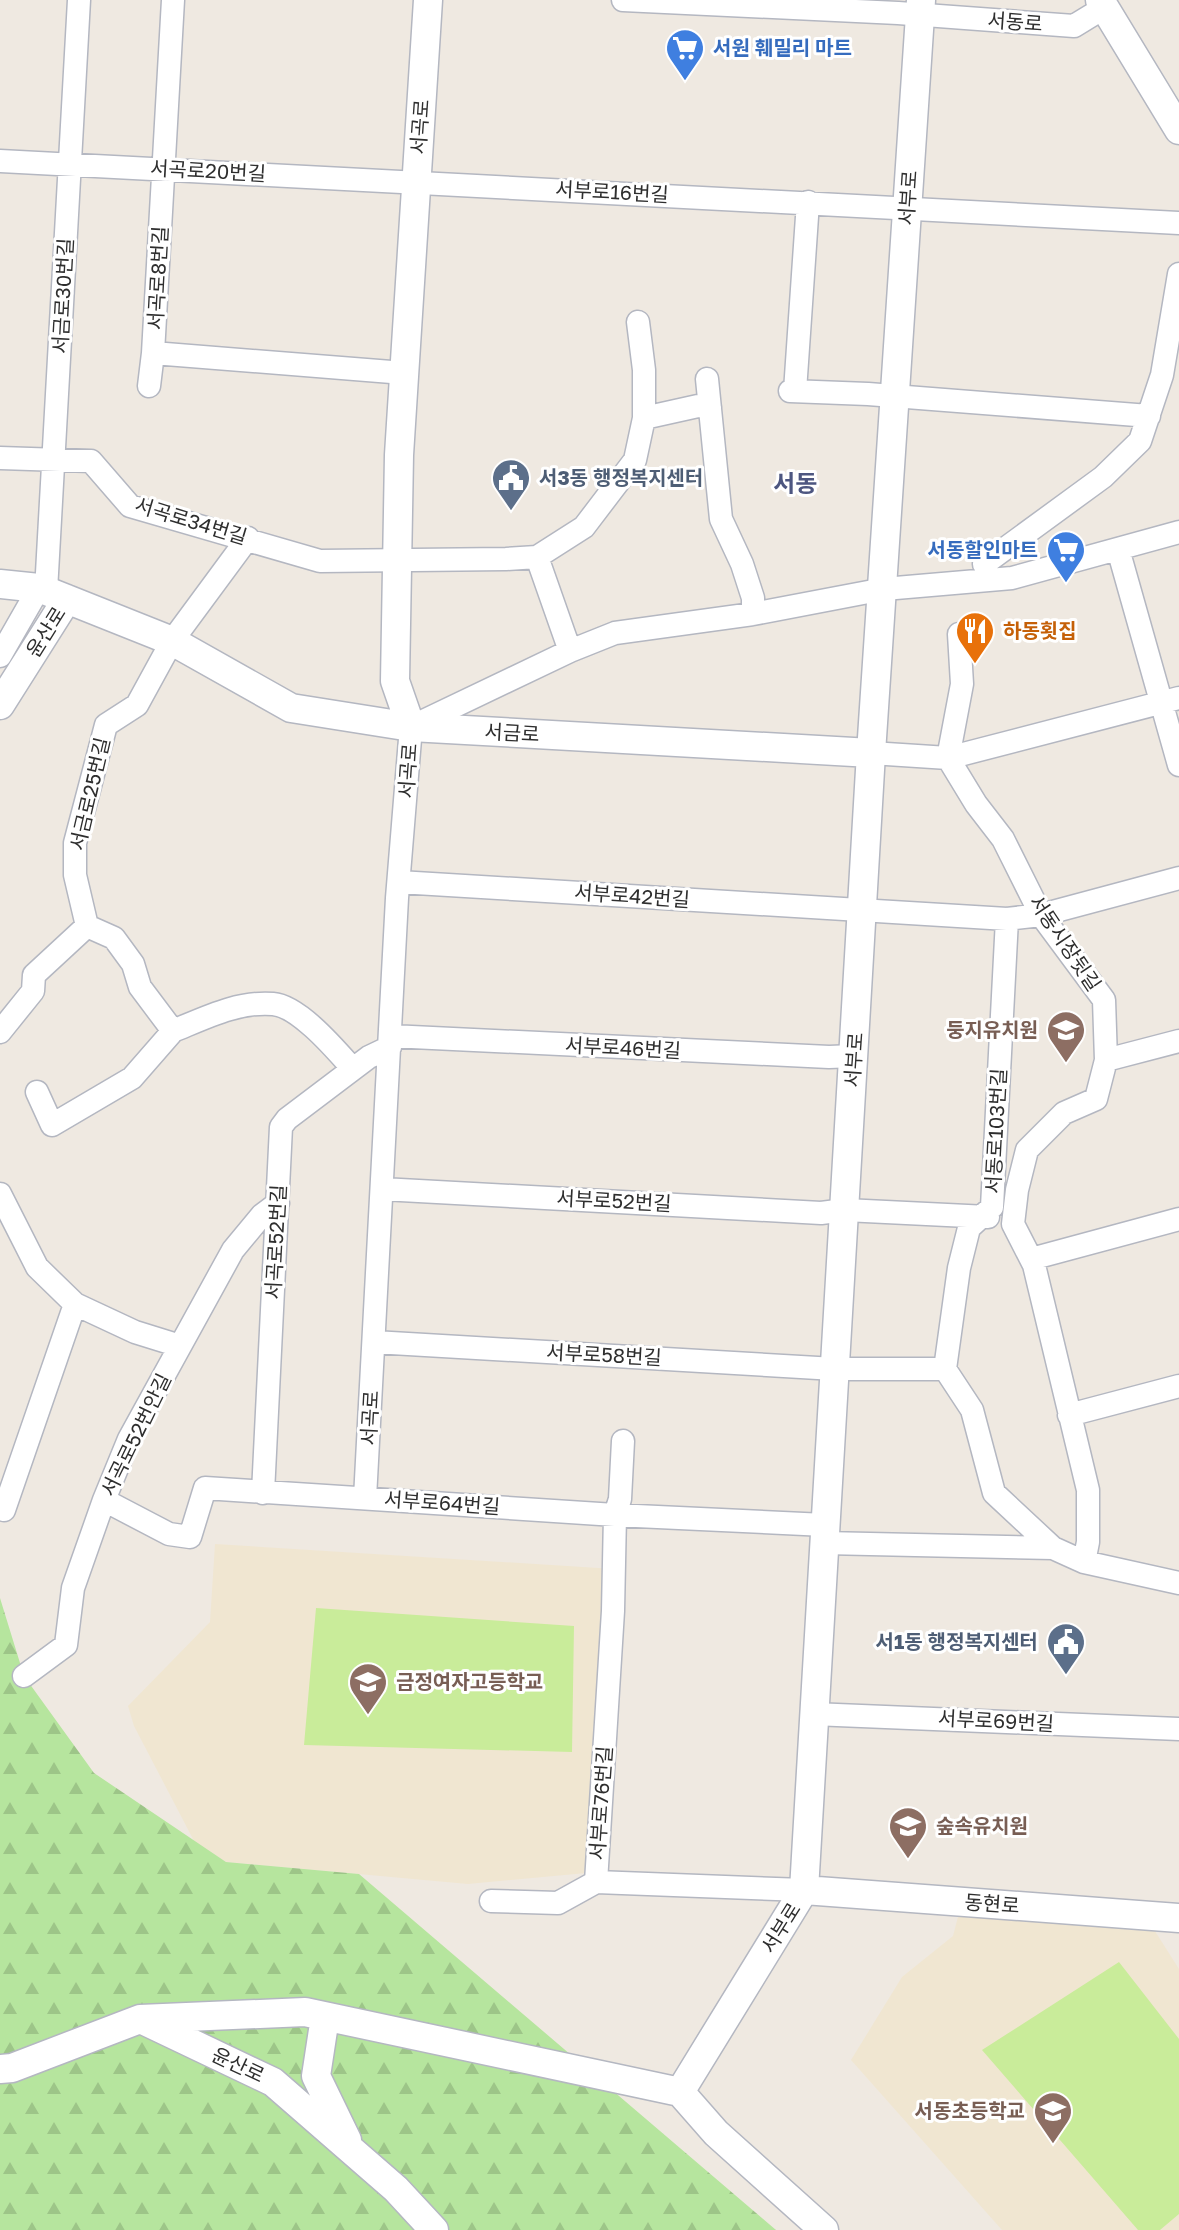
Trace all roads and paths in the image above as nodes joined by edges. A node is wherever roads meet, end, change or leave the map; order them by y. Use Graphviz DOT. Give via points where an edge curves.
graph roads {
  1 [pos="79,0"];
  2 [pos="173,0"];
  3 [pos="428,0"];
  4 [pos="623,0"];
  5 [pos="1103,4"];
  6 [pos="920,8"];
  7 [pos="1179,130"];
  8 [pos="0,161"];
  9 [pos="70,165"];
  10 [pos="164,169"];
  11 [pos="416,181"];
  12 [pos="808,202"];
  13 [pos="908,209"];
  14 [pos="1179,223"];
  15 [pos="1179,274"];
  16 [pos="638,322"];
  17 [pos="153,353"];
  18 [pos="404,373"];
  19 [pos="707,379"];
  20 [pos="149,386"];
  21 [pos="896,397"];
  22 [pos="710,407"];
  23 [pos="1149,416"];
  24 [pos="644,418"];
  25 [pos="0,458"];
  26 [pos="54,460"];
  27 [pos="1176,530"];
  28 [pos="248,538"];
  29 [pos="1118,549"];
  30 [pos="537,557"];
  31 [pos="398,560"];
  32 [pos="984,564"];
  33 [pos="0,584"];
  34 [pos="884,589"];
  35 [pos="51,593"];
  36 [pos="753,614"];
  37 [pos="959,634"];
  38 [pos="172,641"];
  39 [pos="570,651"];
  40 [pos="0,656"];
  41 [pos="1170,700"];
  42 [pos="0,705"];
  43 [pos="411,727"];
  44 [pos="871,753"];
  45 [pos="948,758"];
  46 [pos="1179,765"];
  47 [pos="1179,878"];
  48 [pos="399,882"];
  49 [pos="864,909"];
  50 [pos="1041,915"];
  51 [pos="1007,919"];
  52 [pos="87,926"];
  53 [pos="173,1031"];
  54 [pos="0,1032"];
  55 [pos="1179,1041"];
  56 [pos="390,1042"];
  57 [pos="854,1056"];
  58 [pos="1106,1060"];
  59 [pos="353,1069"];
  60 [pos="37,1092"];
  61 [pos="382,1189"];
  62 [pos="0,1194"];
  63 [pos="278,1203"];
  64 [pos="845,1210"];
  65 [pos="980,1218"];
  66 [pos="1179,1219"];
  67 [pos="1013,1224"];
  68 [pos="1031,1259"];
  69 [pos="75,1304"];
  70 [pos="374,1342"];
  71 [pos="180,1346"];
  72 [pos="835,1369"];
  73 [pos="945,1369"];
  74 [pos="1179,1386"];
  75 [pos="1069,1415"];
  76 [pos="623,1441"];
  77 [pos="263,1493"];
  78 [pos="365,1498"];
  79 [pos="104,1500"];
  80 [pos="4,1510"];
  81 [pos="615,1515"];
  82 [pos="824,1534"];
  83 [pos="1053,1548"];
  84 [pos="1084,1562"];
  85 [pos="1179,1583"];
  86 [pos="24,1676"];
  87 [pos="813,1714"];
  88 [pos="1179,1729"];
  89 [pos="596,1882"];
  90 [pos="804,1890"];
  91 [pos="491,1901"];
  92 [pos="1179,1918"];
  93 [pos="325,2017"];
  94 [pos="140,2019"];
  95 [pos="0,2069"];
  96 [pos="680,2092"];
  97 [pos="351,2150"];
  98 [pos="434,2230"];
  99 [pos="824,2230"];
  1 -- 9 [label="street, 서금로30번길"];
  2 -- 10 [label="street, 서곡로8번길"];
  3 -- 11 [label="street, 서곡로"];
  4 -- 6 [label="street, 서동로"];
  5 -- 6 [label="street, 서동로" via="1074,26"];
  5 -- 7 [label="street, 서동로"];
  6 -- 13 [label="street, 서부로"];
  8 -- 9 [label="street, 서곡로20번길"];
  9 -- 10 [label="street, 서곡로20번길"];
  9 -- 26 [label="street, 서금로30번길"];
  10 -- 11 [label="street, 서곡로20번길"];
  10 -- 17 [label="street, 서곡로8번길"];
  11 -- 12 [label="street, 서부로16번길"];
  11 -- 18 [label="street, 서곡로"];
  12 -- 13 [label="street, 서부로16번길"];
  12 -- 21 [label="street" via="793,391"];
  13 -- 14 [label="street, 서부로16번길"];
  13 -- 21 [label="street, 서부로"];
  15 -- 23 [label="street" via="1162,375"];
  16 -- 24 [label="street"];
  17 -- 18 [label="street, 서곡로8번길"];
  17 -- 20 [label="street"];
  18 -- 31 [label="street, 서곡로"];
  19 -- 22 [label="street"];
  21 -- 23 [label="street"];
  21 -- 34 [label="street, 서부로"];
  22 -- 24 [label="street"];
  22 -- 36 [label="street" via="721,519 742,564"];
  23 -- 32 [label="street" via="1140,441 1103,477"];
  24 -- 30 [label="street" via="635,460 613,492 584,527"];
  25 -- 26 [label="street, 서곡로34번길"];
  26 -- 28 [label="street, 서곡로34번길" via="91,461 130,506"];
  26 -- 35 [label="street, 서금로30번길"];
  27 -- 29 [label="street"];
  28 -- 31 [label="street, 서곡로34번길" via="320,561"];
  28 -- 38 [label="street"];
  29 -- 34 [label="street" via="1012,578"];
  29 -- 41 [label="street"];
  30 -- 31 [label="street, 서곡로34번길"];
  30 -- 39 [label="street"];
  31 -- 43 [label="street, 서곡로" via="395,681"];
  33 -- 35 [label="street, 서금로"];
  34 -- 36 [label="street"];
  34 -- 44 [label="street, 서부로"];
  35 -- 38 [label="street, 서금로"];
  35 -- 40 [label="street"];
  35 -- 42 [label="street, 윤산로"];
  36 -- 39 [label="street" via="615,633"];
  37 -- 45 [label="street" via="962,684"];
  38 -- 43 [label="street, 서금로" via="291,708"];
  38 -- 52 [label="street, 서금로25번길" via="137,705 106,725 75,843 75,875"];
  39 -- 43 [label="street"];
  41 -- 45 [label="street"];
  41 -- 46 [label="street"];
  43 -- 44 [label="street, 서금로"];
  43 -- 48 [label="street, 서곡로"];
  44 -- 45 [label="street"];
  44 -- 49 [label="street, 서부로"];
  45 -- 50 [label="street, 서동시장뒷길" via="1003,839"];
  47 -- 50 [label="street"];
  48 -- 49 [label="street, 서부로42번길"];
  48 -- 56 [label="street, 서곡로"];
  49 -- 51 [label="street"];
  49 -- 57 [label="street, 서부로"];
  50 -- 51 [label="street"];
  50 -- 58 [label="street, 서동시장뒷길" via="1104,1000"];
  51 -- 65 [label="street, 서동로103번길" via="992,1207"];
  52 -- 53 [label="street" via="114,938 133,964 140,987"];
  52 -- 54 [label="street" via="34,975 33,991"];
  53 -- 59 [label="street" via="233,1007 276,1003 312,1025"];
  53 -- 60 [label="street" via="132,1078 52,1125"];
  55 -- 58 [label="street"];
  56 -- 57 [label="street, 서부로46번길"];
  56 -- 59 [label="street, 서곡로52번길"];
  56 -- 61 [label="street, 서곡로"];
  57 -- 64 [label="street, 서부로"];
  58 -- 67 [label="street, 서동시장뒷길" via="1096,1099 1064,1113 1027,1150"];
  59 -- 63 [label="street, 서곡로52번길" via="281,1127"];
  61 -- 64 [label="street, 서부로52번길" via="821,1213"];
  61 -- 70 [label="street, 서곡로"];
  62 -- 69 [label="street" via="37,1267"];
  63 -- 71 [label="street, 서곡로52번안길" via="233,1250"];
  63 -- 77 [label="street, 서곡로52번길"];
  64 -- 65 [label="street"];
  64 -- 72 [label="street, 서부로"];
  65 -- 67 [label="street" via="1004,1215"];
  65 -- 73 [label="street, 서동로103번길" via="969,1228 959,1268"];
  66 -- 68 [label="street"];
  67 -- 68 [label="street"];
  68 -- 75 [label="street"];
  69 -- 71 [label="street"];
  69 -- 80 [label="street"];
  70 -- 72 [label="street, 서부로58번길"];
  70 -- 78 [label="street, 서곡로"];
  71 -- 79 [label="street, 서곡로52번안길" via="129,1439"];
  72 -- 73 [label="street"];
  72 -- 82 [label="street, 서부로"];
  73 -- 83 [label="street" via="972,1410 994,1493"];
  74 -- 75 [label="street"];
  75 -- 84 [label="street" via="1088,1490"];
  76 -- 81 [label="street, 서부로76번길"];
  77 -- 78 [label="street, 서부로64번길"];
  77 -- 79 [label="street, 서부로64번길" via="205,1488 190,1537 169,1534"];
  78 -- 81 [label="street, 서부로64번길"];
  79 -- 86 [label="street, 서곡로52번안길" via="73,1588 66,1645"];
  81 -- 82 [label="street, 서부로64번길"];
  81 -- 89 [label="street, 서부로76번길"];
  82 -- 83 [label="street"];
  82 -- 87 [label="street, 서부로"];
  83 -- 84 [label="street"];
  84 -- 85 [label="street"];
  87 -- 88 [label="street, 서부로69번길"];
  87 -- 90 [label="street, 서부로"];
  89 -- 90 [label="street, 서부로76번길"];
  89 -- 91 [label="street" via="558,1903"];
  90 -- 92 [label="street, 동현로"];
  90 -- 96 [label="street, 서부로"];
  93 -- 94 [label="street" via="305,2012"];
  93 -- 96 [label="street"];
  93 -- 97 [label="street" via="316,2076"];
  94 -- 95 [label="street"];
  94 -- 97 [label="street, 윤산로" via="273,2082"];
  96 -- 99 [label="street" via="716,2133"];
  97 -- 98 [label="street, 윤산로"];
}
